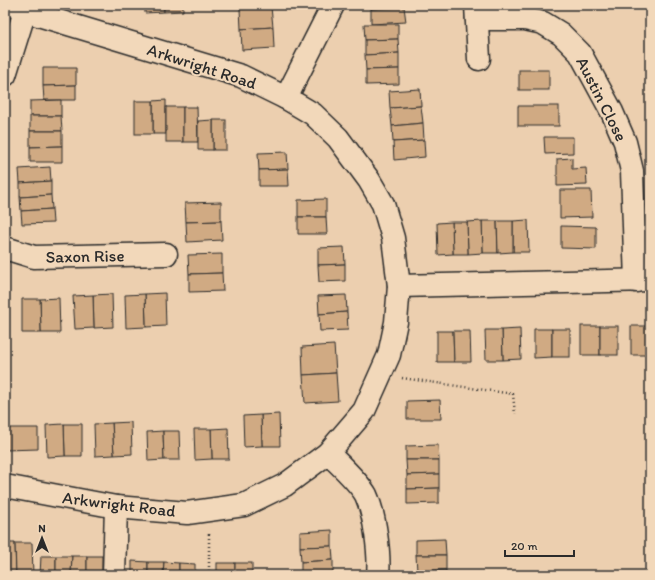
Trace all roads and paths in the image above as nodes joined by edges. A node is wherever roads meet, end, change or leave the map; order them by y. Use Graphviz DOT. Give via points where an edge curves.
graph roads {
  1 [pos="333,5"];
  2 [pos="19,8"];
  3 [pos="477,12"];
  4 [pos="479,59"];
  5 [pos="5,75"];
  6 [pos="286,98"];
  7 [pos="5,248"];
  8 [pos="166,254"];
  9 [pos="643,280"];
  10 [pos="399,286"];
  11 [pos="380,375"];
  12 [pos="515,414"];
  13 [pos="328,453"];
  14 [pos="5,486"];
  15 [pos="116,507"];
  16 [pos="210,510"];
  17 [pos="114,575"];
  18 [pos="209,575"];
  19 [pos="378,575"];
  1 -- 6 [label="street"];
  2 -- 5 [label="street"];
  2 -- 6 [label="street, Arkwright Road" via="241,76"];
  3 -- 4 [label="street, Austin Close"];
  3 -- 9 [label="street, Austin Close" via="543,23 561,34 580,53 625,142 632,171"];
  6 -- 10 [label="street, Arkwright Road" via="312,114 338,138 369,180 383,204 393,238"];
  7 -- 8 [label="street, Saxon Rise" via="34,257"];
  9 -- 10 [label="street, Austin Close"];
  10 -- 11 [label="street, Arkwright Road" via="396,322 389,355"];
  11 -- 12 [label="path" via="513,394"];
  11 -- 13 [label="street, Arkwright Road" via="364,411"];
  13 -- 16 [label="street, Arkwright Road" via="285,485 244,504"];
  13 -- 19 [label="street" via="366,495 378,544"];
  14 -- 15 [label="street, Arkwright Road"];
  15 -- 16 [label="street, Arkwright Road" via="188,513"];
  15 -- 17 [label="street"];
  16 -- 18 [label="path"];
}
